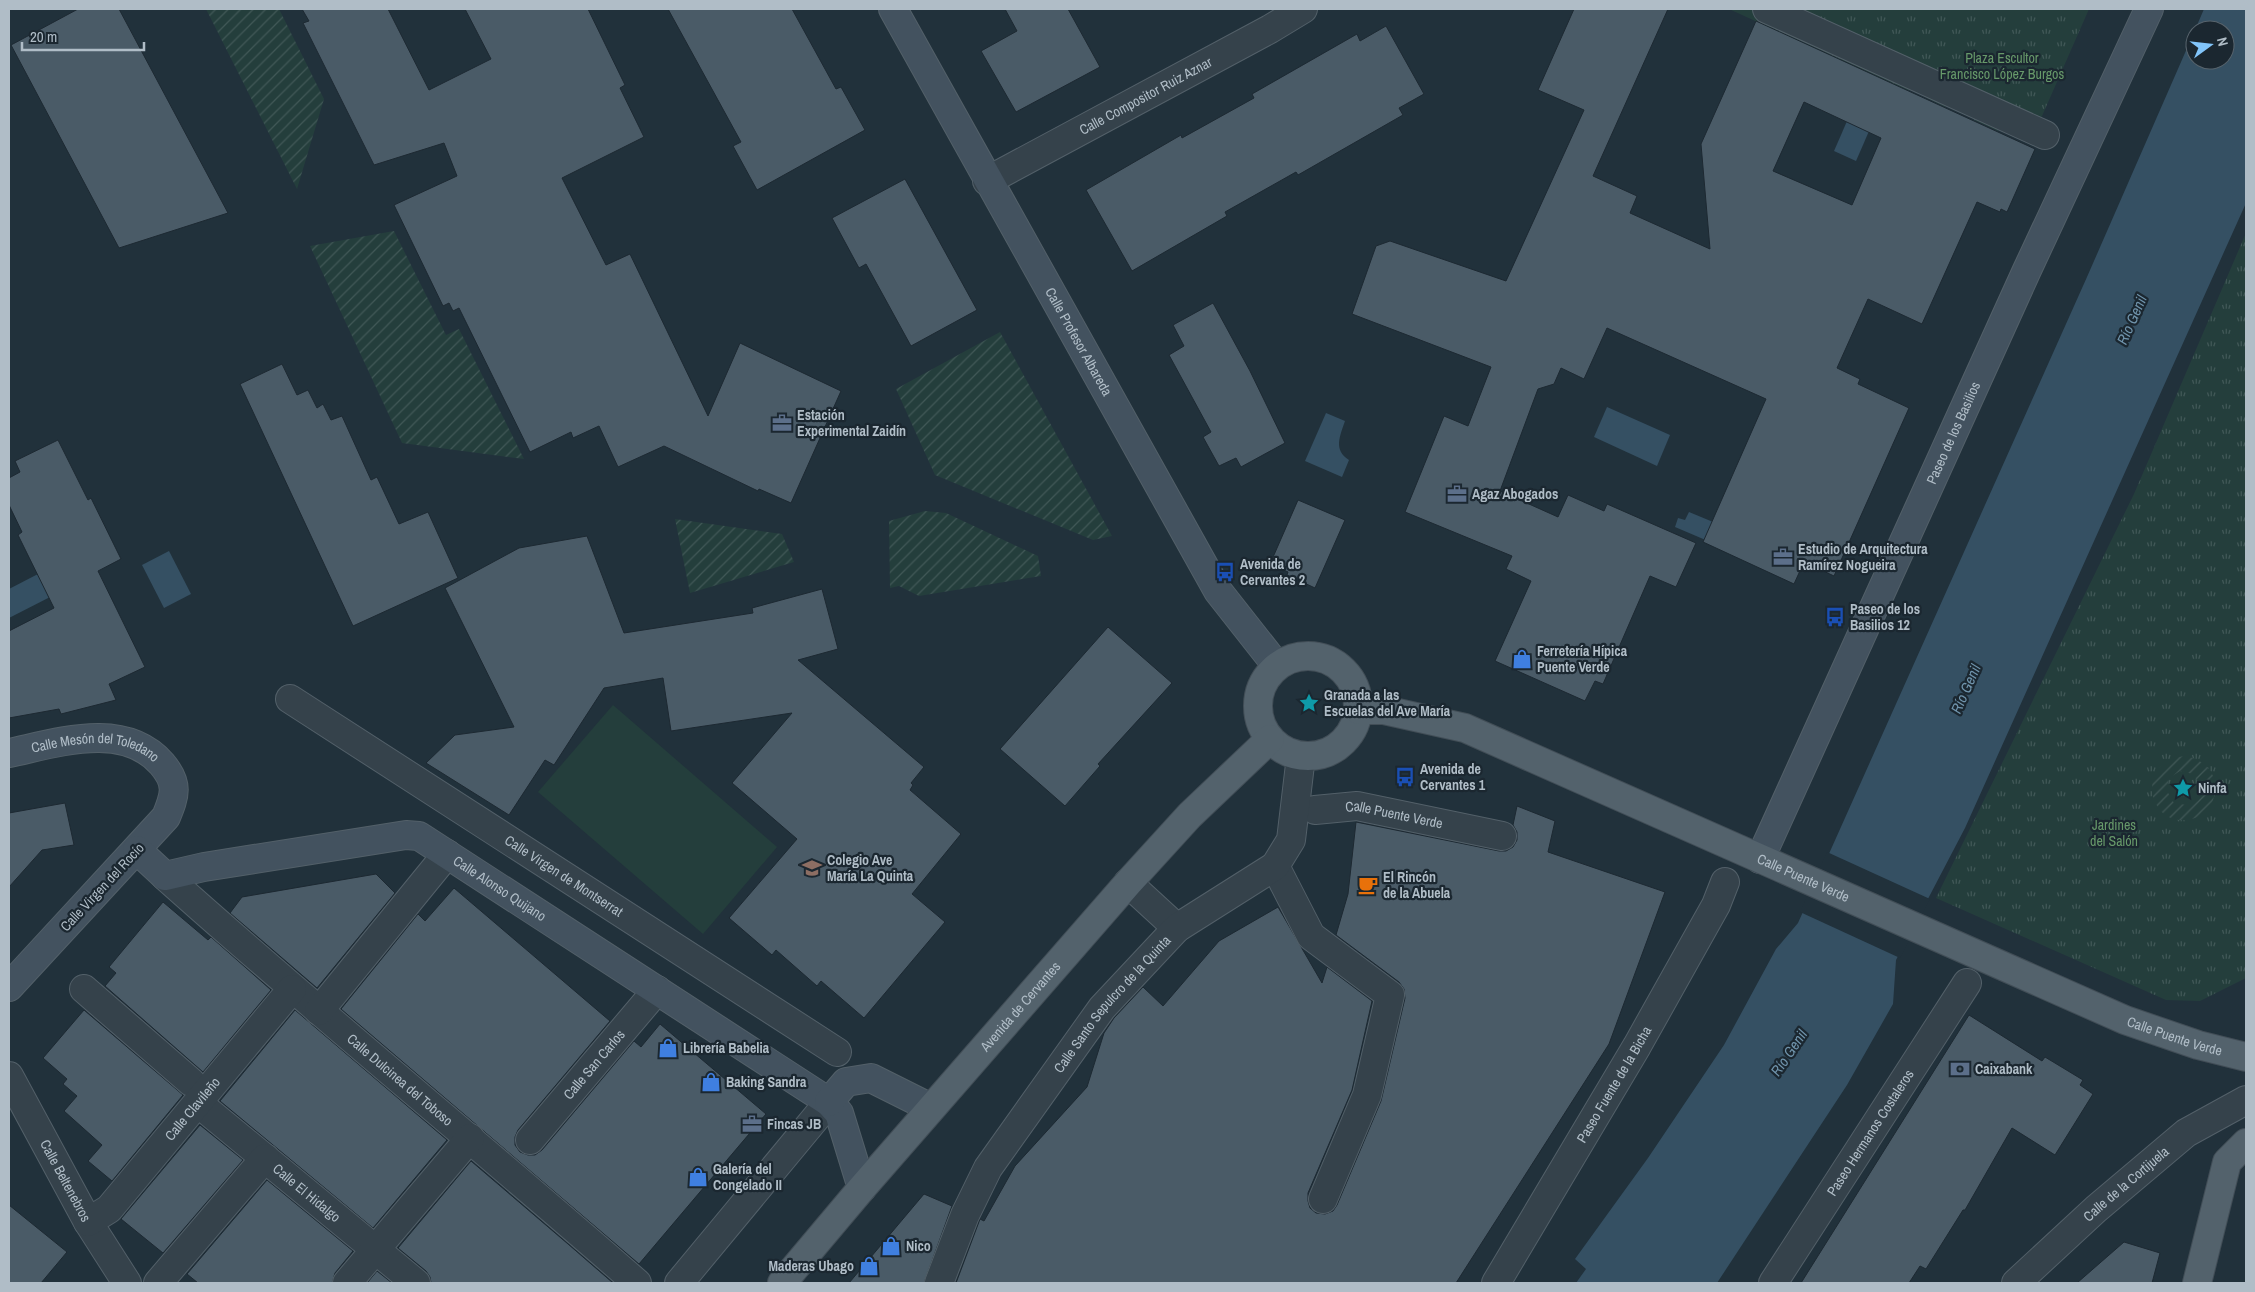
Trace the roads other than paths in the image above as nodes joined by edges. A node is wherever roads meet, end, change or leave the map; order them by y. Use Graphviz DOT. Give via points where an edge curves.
graph roads {
  1 [pos="892,9"];
  2 [pos="1303,9"];
  3 [pos="1767,9"];
  4 [pos="2149,9"];
  5 [pos="2045,135"];
  6 [pos="987,181"];
  7 [pos="1277,666"];
  8 [pos="290,699"];
  9 [pos="1359,710"];
  10 [pos="1270,739"];
  11 [pos="9,753"];
  12 [pos="1300,756"];
  13 [pos="172,776"];
  14 [pos="1315,810"];
  15 [pos="1502,836"];
  16 [pos="137,850"];
  17 [pos="447,854"];
  18 [pos="1760,859"];
  19 [pos="1275,866"];
  20 [pos="165,876"];
  21 [pos="1725,882"];
  22 [pos="1128,883"];
  23 [pos="1177,928"];
  24 [pos="1967,983"];
  25 [pos="9,987"];
  26 [pos="84,989"];
  27 [pos="292,989"];
  28 [pos="657,990"];
  29 [pos="319,1012"];
  30 [pos="837,1052"];
  31 [pos="2246,1057"];
  32 [pos="9,1076"];
  33 [pos="195,1092"];
  34 [pos="2246,1100"];
  35 [pos="829,1102"];
  36 [pos="931,1108"];
  37 [pos="470,1138"];
  38 [pos="530,1140"];
  39 [pos="2246,1143"];
  40 [pos="265,1158"];
  41 [pos="862,1188"];
  42 [pos="1322,1199"];
  43 [pos="88,1222"];
  44 [pos="375,1250"];
  45 [pos="127,1283"];
  46 [pos="158,1283"];
  47 [pos="347,1283"];
  48 [pos="416,1283"];
  49 [pos="638,1283"];
  50 [pos="679,1283"];
  51 [pos="782,1283"];
  52 [pos="939,1283"];
  53 [pos="1496,1283"];
  54 [pos="1773,1283"];
  55 [pos="2016,1283"];
  56 [pos="2197,1283"];
  1 -- 6 [label="main road, Calle Profesor Albareda"];
  2 -- 6 [label="street, Calle Compositor Ruiz Aznar"];
  3 -- 5 [label="street"];
  4 -- 18 [label="main road, Paseo de los Basilios"];
  6 -- 7 [label="main road, Calle Profesor Albareda" via="1218,591"];
  7 -- 9 [label="main road" via="1301,656 1327,658 1350,677 1358,692"];
  7 -- 10 [label="main road" via="1261,688 1258,702 1261,721"];
  8 -- 30 [label="street, Calle Virgen de Montserrat"];
  9 -- 12 [label="main road" via="1350,736 1340,746 1322,754"];
  9 -- 18 [label="main road, Calle Puente Verde" via="1384,710 1465,728"];
  10 -- 12 [label="main road" via="1284,750"];
  10 -- 22 [label="main road, Avenida de Cervantes" via="1190,815"];
  11 -- 13 [label="main road, Calle Mesón del Toledano" via="95,737 119,739 157,758"];
  12 -- 19 [label="street, Calle Santo Sepulcro de la Quinta" via="1291,840"];
  13 -- 16 [label="main road, Calle Virgen del Rocío" via="174,798 166,817"];
  14 -- 15 [label="street, Calle Puente Verde" via="1357,806"];
  16 -- 20 [label="main road"];
  16 -- 25 [label="main road, Calle Virgen del Rocío"];
  17 -- 20 [label="main road, Calle Alonso Quijano" via="419,836 406,835"];
  17 -- 28 [label="main road, Calle Alonso Quijano"];
  17 -- 29 [label="street"];
  18 -- 31 [label="main road, Calle Puente Verde" via="2125,1020 2198,1045"];
  19 -- 23 [label="street, Calle Santo Sepulcro de la Quinta"];
  19 -- 42 [label="street" via="1311,936 1390,995 1367,1095"];
  20 -- 27 [label="street, Calle Dulcinea del Toboso"];
  21 -- 53 [label="street, Paseo Fuente de la Bicha" via="1716,905 1637,1046"];
  22 -- 23 [label="street"];
  22 -- 36 [label="main road, Avenida de Cervantes"];
  23 -- 52 [label="street, Calle Santo Sepulcro de la Quinta" via="1102,1008 988,1168 965,1215"];
  24 -- 54 [label="street, Paseo Hermanos Costaleros"];
  26 -- 33 [label="street, Calle El Hidalgo"];
  27 -- 29 [label="street, Calle Dulcinea del Toboso"];
  27 -- 33 [label="street, Calle Clavileño"];
  28 -- 35 [label="main road, Calle Alonso Quijano"];
  28 -- 38 [label="street, Calle San Carlos"];
  29 -- 37 [label="street, Calle Dulcinea del Toboso"];
  32 -- 43 [label="street, Calle Beltenebros"];
  33 -- 40 [label="street, Calle El Hidalgo"];
  33 -- 43 [label="street, Calle Clavileño" via="109,1209"];
  34 -- 55 [label="street, Calle de la Cortijuela" via="2186,1133 2096,1209"];
  35 -- 36 [label="main road" via="846,1082 871,1078"];
  35 -- 41 [label="main road, Calle Alonso Quijano" via="839,1113"];
  35 -- 50 [label="street"];
  36 -- 41 [label="main road, Avenida de Cervantes"];
  37 -- 44 [label="street"];
  37 -- 49 [label="street, Calle Dulcinea del Toboso"];
  39 -- 56 [label="main road" via="2227,1162"];
  40 -- 44 [label="street, Calle El Hidalgo"];
  40 -- 46 [label="street"];
  41 -- 51 [label="main road, Avenida de Cervantes"];
  43 -- 45 [label="street, Calle Beltenebros"];
  44 -- 47 [label="street"];
  44 -- 48 [label="street, Calle El Hidalgo"];
}
